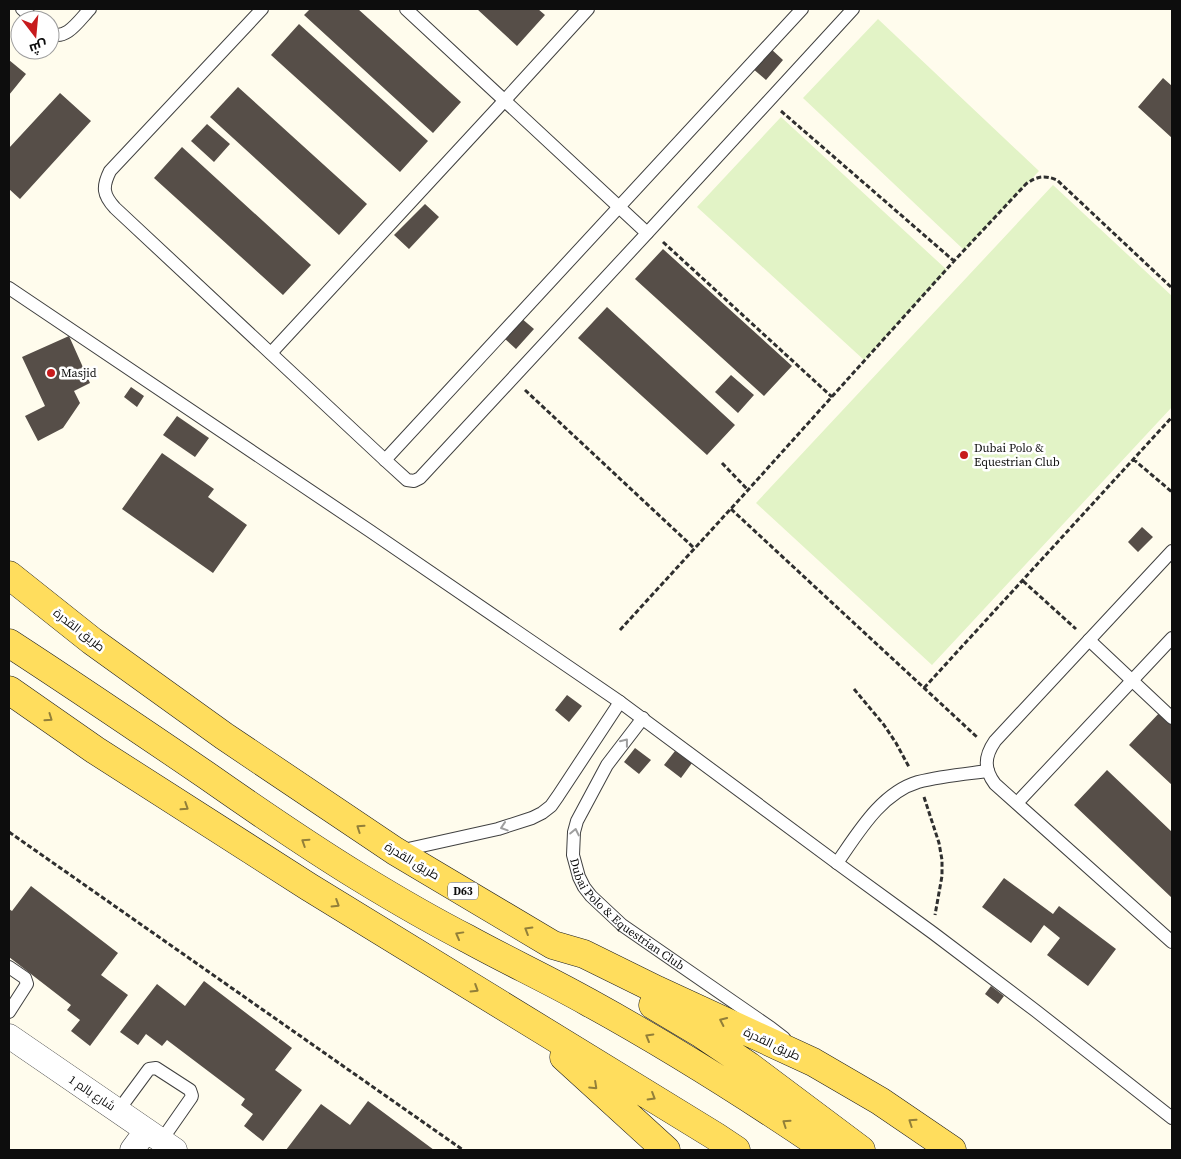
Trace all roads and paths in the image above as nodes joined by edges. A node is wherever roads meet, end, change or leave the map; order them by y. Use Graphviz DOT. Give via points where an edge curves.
graph roads {
  1 [pos="90,9"];
  2 [pos="262,9"];
  3 [pos="406,9"];
  4 [pos="588,9"];
  5 [pos="802,9"];
  6 [pos="854,9"];
  7 [pos="60,36"];
  8 [pos="505,100"];
  9 [pos="768,101"];
  10 [pos="619,207"];
  11 [pos="648,232"];
  12 [pos="954,261"];
  13 [pos="9,288"];
  14 [pos="1172,288"];
  15 [pos="271,353"];
  16 [pos="512,378"];
  17 [pos="832,397"];
  18 [pos="1172,417"];
  19 [pos="1134,459"];
  20 [pos="385,460"];
  21 [pos="722,463"];
  22 [pos="748,490"];
  23 [pos="1172,492"];
  24 [pos="731,509"];
  25 [pos="694,548"];
  26 [pos="1172,551"];
  27 [pos="9,575"];
  28 [pos="1023,581"];
  29 [pos="620,630"];
  30 [pos="1172,638"];
  31 [pos="1089,640"];
  32 [pos="9,643"];
  33 [pos="1133,680"];
  34 [pos="924,688"];
  35 [pos="9,690"];
  36 [pos="854,690"];
  37 [pos="620,702"];
  38 [pos="644,718"];
  39 [pos="1172,718"];
  40 [pos="989,749"];
  41 [pos="988,771"];
  42 [pos="918,782"];
  43 [pos="1017,803"];
  44 [pos="9,832"];
  45 [pos="395,851"];
  46 [pos="837,863"];
  47 [pos="933,933"];
  48 [pos="1172,942"];
  49 [pos="553,945"];
  50 [pos="9,967"];
  51 [pos="9,1012"];
  52 [pos="520,1017"];
  53 [pos="9,1036"];
  54 [pos="813,1062"];
  55 [pos="118,1111"];
  56 [pos="1172,1118"];
  57 [pos="161,1141"];
  58 [pos="132,1150"];
  59 [pos="463,1150"];
  60 [pos="666,1150"];
  61 [pos="736,1150"];
  62 [pos="827,1150"];
  63 [pos="861,1150"];
  64 [pos="952,1150"];
  1 -- 7 [label="lane"];
  2 -- 15 [label="lane" via="110,171 105,180 105,191 115,208"];
  3 -- 8 [label="lane"];
  4 -- 8 [label="lane"];
  5 -- 10 [label="lane"];
  6 -- 9 [label="lane"];
  8 -- 10 [label="lane"];
  8 -- 15 [label="lane"];
  9 -- 11 [label="lane"];
  9 -- 12 [label="path"];
  10 -- 11 [label="lane"];
  10 -- 20 [label="lane"];
  11 -- 16 [label="lane"];
  11 -- 17 [label="path"];
  12 -- 14 [label="path" via="1026,184 1041,176 1050,177"];
  12 -- 17 [label="path"];
  13 -- 37 [label="lane"];
  15 -- 20 [label="lane"];
  16 -- 20 [label="lane" via="414,482 407,480"];
  16 -- 25 [label="path"];
  17 -- 22 [label="path"];
  18 -- 19 [label="path"];
  19 -- 23 [label="path"];
  19 -- 28 [label="path"];
  21 -- 22 [label="path"];
  22 -- 24 [label="path"];
  24 -- 25 [label="path"];
  24 -- 34 [label="path"];
  25 -- 29 [label="path"];
  26 -- 31 [label="lane"];
  45 -- 27 [label="main road, طريق القدرة / D63, one-way" via="224,736 92,641"];
  28 -- 31 [label="path"];
  28 -- 34 [label="path"];
  30 -- 33 [label="lane"];
  31 -- 33 [label="lane"];
  31 -- 40 [label="lane"];
  62 -- 32 [label="main road, one-way" via="652,1038 358,877"];
  33 -- 39 [label="lane"];
  33 -- 43 [label="lane"];
  34 -- 40 [label="path"];
  35 -- 52 [label="main road, one-way" via="95,750 260,856"];
  36 -- 42 [label="path" via="884,724"];
  37 -- 38 [label="lane"];
  37 -- 45 [label="lane, one-way" via="551,806 542,813 498,829"];
  38 -- 46 [label="lane"];
  54 -- 38 [label="lane, Dubai Polo & Equestrian Club, one-way" via="771,1028 622,925 584,888 573,855 577,821 607,765"];
  40 -- 41 [label="lane"];
  41 -- 42 [label="lane"];
  41 -- 43 [label="lane" via="995,784"];
  42 -- 46 [label="lane" via="883,804"];
  42 -- 47 [label="path" via="942,860"];
  43 -- 48 [label="lane"];
  44 -- 59 [label="path"];
  49 -- 45 [label="main road, طريق القدرة / D63, one-way"];
  46 -- 47 [label="lane"];
  47 -- 56 [label="lane"];
  54 -- 49 [label="main road, طريق القدرة / D63, one-way" via="584,954"];
  49 -- 63 [label="main road" via="716,1044"];
  50 -- 51 [label="lane" via="25,978 27,984"];
  52 -- 60 [label="main road, one-way"];
  52 -- 61 [label="main road, one-way"];
  53 -- 55 [label="street, شارع بالم 1"];
  64 -- 54 [label="main road, طريق القدرة / D63, one-way" via="880,1101"];
  55 -- 57 [label="street, شارع بالم 1"];
  55 -- 57 [label="lane" via="149,1069 156,1068 190,1090 191,1098"];
  57 -- 58 [label="street"];
}
